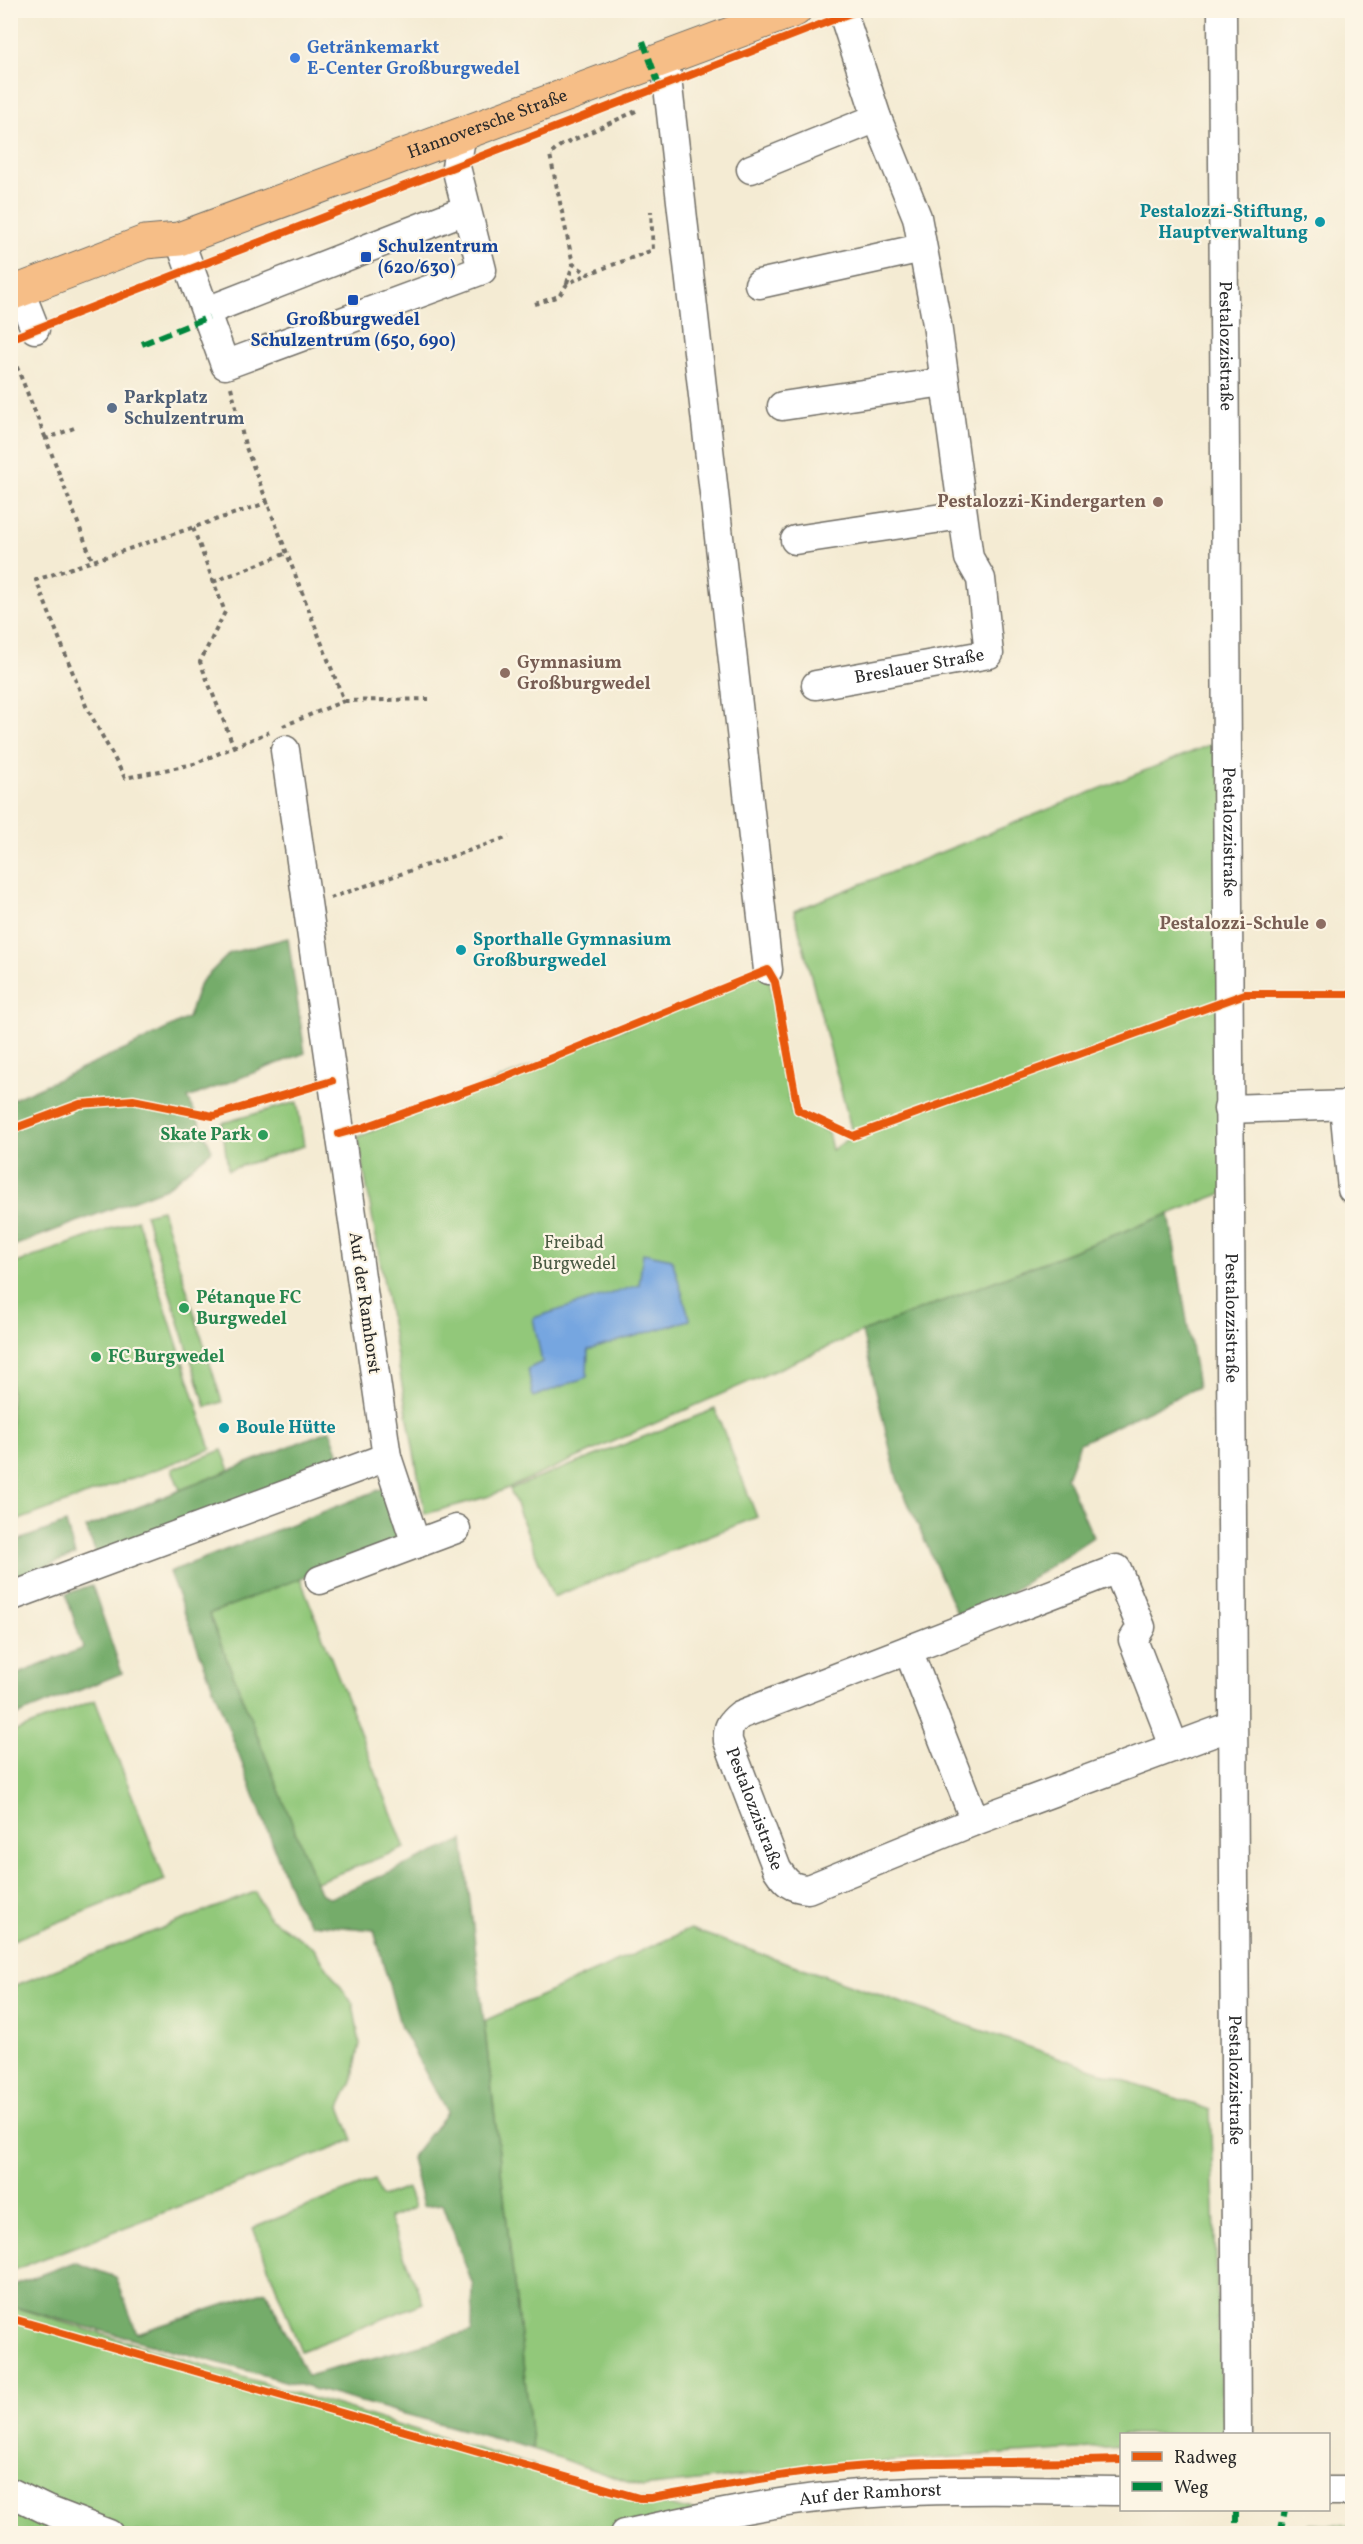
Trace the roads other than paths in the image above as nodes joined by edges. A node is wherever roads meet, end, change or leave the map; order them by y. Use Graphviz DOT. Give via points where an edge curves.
graph roads {
  1 [pos="795,10"];
  2 [pos="842,10"];
  3 [pos="1222,10"];
  4 [pos="666,60"];
  5 [pos="877,118"];
  6 [pos="462,133"];
  7 [pos="751,169"];
  8 [pos="465,210"];
  9 [pos="179,239"];
  10 [pos="922,248"];
  11 [pos="759,284"];
  12 [pos="20,307"];
  13 [pos="207,311"];
  14 [pos="944,382"];
  15 [pos="782,406"];
  16 [pos="962,515"];
  17 [pos="795,540"];
  18 [pos="816,686"];
  19 [pos="284,738"];
  20 [pos="768,970"];
  21 [pos="1348,1106"];
  22 [pos="1228,1109"];
  23 [pos="1353,1189"];
  24 [pos="387,1457"];
  25 [pos="456,1529"];
  26 [pos="416,1544"];
  27 [pos="320,1580"];
  28 [pos="10,1597"];
  29 [pos="908,1650"];
  30 [pos="1231,1726"];
  31 [pos="1174,1746"];
  32 [pos="975,1821"];
  33 [pos="1237,2433"];
  34 [pos="1120,2491"];
  35 [pos="1330,2491"];
  36 [pos="1353,2491"];
  37 [pos="10,2492"];
  38 [pos="109,2534"];
  39 [pos="624,2534"];
  1 -- 4 [label="main road, Hannoversche Straße"];
  2 -- 5 [label="street, Breslauer Straße"];
  3 -- 22 [label="street, Pestalozzistraße" via="1229,737"];
  4 -- 6 [label="main road, Hannoversche Straße"];
  4 -- 20 [label="street"];
  5 -- 7 [label="street"];
  5 -- 10 [label="street, Breslauer Straße" via="917,217"];
  6 -- 8 [label="street" via="456,167"];
  6 -- 9 [label="main road, Hannoversche Straße"];
  8 -- 13 [label="street"];
  8 -- 13 [label="street" via="482,270 225,364"];
  9 -- 12 [label="main road, Hannoversche Straße" via="145,242"];
  9 -- 13 [label="street"];
  10 -- 11 [label="street"];
  10 -- 14 [label="street, Breslauer Straße"];
  14 -- 15 [label="street"];
  14 -- 16 [label="street, Breslauer Straße"];
  16 -- 17 [label="street"];
  16 -- 18 [label="street, Breslauer Straße" via="969,558 981,579 989,654"];
  19 -- 24 [label="street, Auf der Ramhorst"];
  21 -- 22 [label="street"];
  21 -- 23 [label="street"];
  22 -- 30 [label="street, Pestalozzistraße"];
  24 -- 26 [label="street, Auf der Ramhorst"];
  24 -- 28 [label="street"];
  25 -- 26 [label="street"];
  26 -- 27 [label="street"];
  29 -- 31 [label="street, Pestalozzistraße" via="1117,1569 1141,1627 1133,1640"];
  29 -- 32 [label="street"];
  29 -- 32 [label="street, Pestalozzistraße" via="740,1715 731,1722 728,1741 777,1869 785,1882 795,1888 808,1888"];
  30 -- 31 [label="street, Pestalozzistraße"];
  30 -- 33 [label="street, Pestalozzistraße"];
  31 -- 32 [label="street, Pestalozzistraße"];
  34 -- 39 [label="street, Auf der Ramhorst" via="911,2492 825,2497 743,2509"];
  35 -- 36 [label="street"];
  37 -- 38 [label="street"];
}
